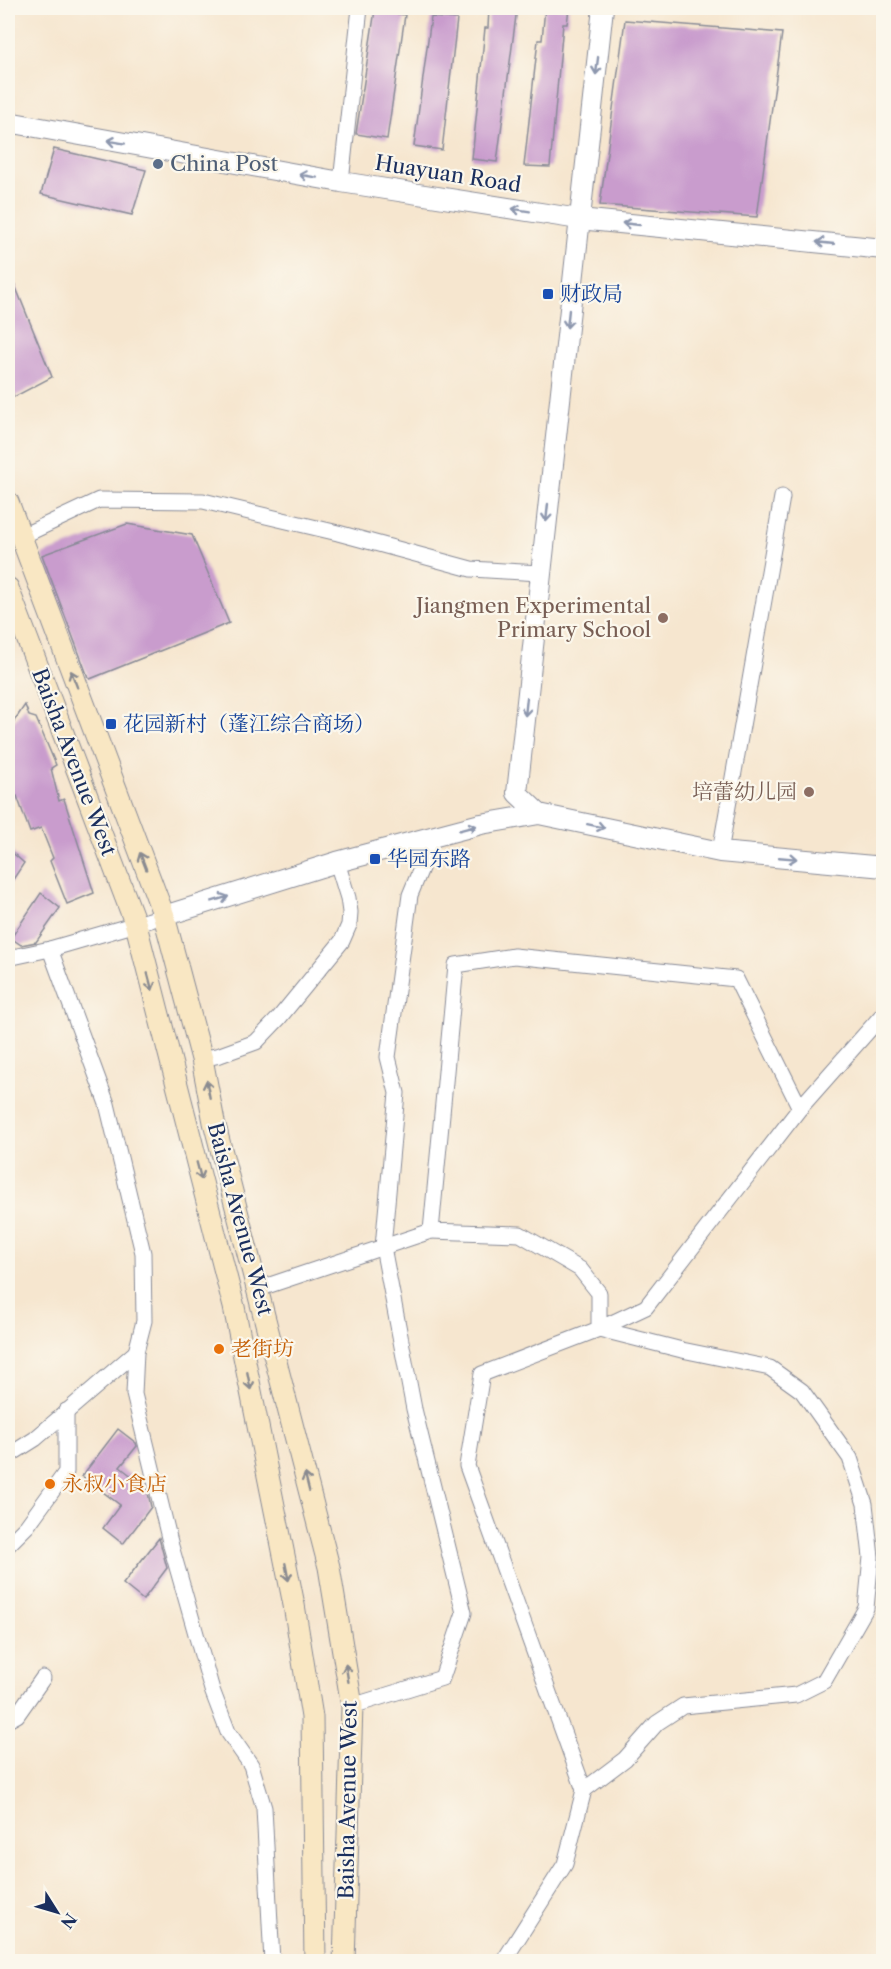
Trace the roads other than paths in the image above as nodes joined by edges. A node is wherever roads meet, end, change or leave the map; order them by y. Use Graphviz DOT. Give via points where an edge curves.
graph roads {
  1 [pos="360,8"];
  2 [pos="603,8"];
  3 [pos="8,122"];
  4 [pos="340,182"];
  5 [pos="579,219"];
  6 [pos="884,249"];
  7 [pos="782,497"];
  8 [pos="8,502"];
  9 [pos="20,537"];
  10 [pos="540,573"];
  11 [pos="8,588"];
  12 [pos="538,814"];
  13 [pos="434,837"];
  14 [pos="720,852"];
  15 [pos="337,862"];
  16 [pos="884,867"];
  17 [pos="164,916"];
  18 [pos="136,925"];
  19 [pos="50,949"];
  20 [pos="8,958"];
  21 [pos="884,1013"];
  22 [pos="202,1059"];
  23 [pos="800,1108"];
  24 [pos="431,1231"];
  25 [pos="383,1247"];
  26 [pos="258,1289"];
  27 [pos="599,1329"];
  28 [pos="136,1353"];
  29 [pos="66,1411"];
  30 [pos="8,1456"];
  31 [pos="8,1545"];
  32 [pos="43,1678"];
  33 [pos="352,1706"];
  34 [pos="8,1720"];
  35 [pos="584,1790"];
  36 [pos="272,1962"];
  37 [pos="315,1962"];
  38 [pos="344,1962"];
  39 [pos="503,1962"];
  1 -- 4 [label="street"];
  2 -- 5 [label="street, one-way"];
  4 -- 3 [label="street, Huayuan Road, one-way"];
  5 -- 4 [label="street, Huayuan Road, one-way"];
  6 -- 5 [label="street, Huayuan Road, one-way"];
  5 -- 10 [label="street, one-way"];
  7 -- 14 [label="street"];
  8 -- 9 [label="main road, Baisha Avenue West"];
  9 -- 10 [label="street" via="99,500 203,501 471,569"];
  17 -- 9 [label="main road, Baisha Avenue West, one-way"];
  10 -- 12 [label="street, one-way" via="517,793"];
  11 -- 18 [label="main road, Baisha Avenue West"];
  13 -- 12 [label="street, one-way"];
  12 -- 14 [label="street, one-way"];
  13 -- 15 [label="street"];
  13 -- 25 [label="street" via="410,895 388,1057 397,1093"];
  14 -- 16 [label="street, one-way"];
  17 -- 15 [label="street, one-way"];
  15 -- 22 [label="street" via="350,912 342,941 256,1042"];
  17 -- 18 [label="street"];
  17 -- 22 [label="main road, Baisha Avenue West"];
  18 -- 19 [label="street"];
  18 -- 37 [label="main road, Baisha Avenue West, one-way" via="234,1307 294,1605 312,1717"];
  19 -- 20 [label="street"];
  19 -- 28 [label="street" via="107,1104 143,1253 144,1321"];
  21 -- 23 [label="street"];
  26 -- 22 [label="main road, Baisha Avenue West, one-way" via="214,1122"];
  23 -- 24 [label="street" via="736,979 514,956 456,965"];
  23 -- 27 [label="street" via="646,1307"];
  24 -- 25 [label="street"];
  24 -- 27 [label="street" via="520,1234 580,1269 599,1293"];
  25 -- 26 [label="street"];
  25 -- 33 [label="street" via="414,1409 464,1613 442,1678"];
  33 -- 26 [label="main road, Baisha Avenue West, one-way" via="329,1567"];
  27 -- 35 [label="street" via="482,1374 467,1466"];
  27 -- 35 [label="street" via="770,1368 802,1391 850,1458 865,1504 871,1557 866,1608 824,1681 796,1695 683,1706 657,1723 625,1759"];
  28 -- 29 [label="street"];
  28 -- 36 [label="street" via="134,1394 171,1546 212,1690 228,1732 251,1765 264,1808"];
  29 -- 30 [label="street" via="35,1439"];
  29 -- 31 [label="street" via="66,1473"];
  32 -- 34 [label="street" via="17,1715"];
  33 -- 38 [label="main road, Baisha Avenue West"];
  35 -- 39 [label="street" via="565,1864"];
}
